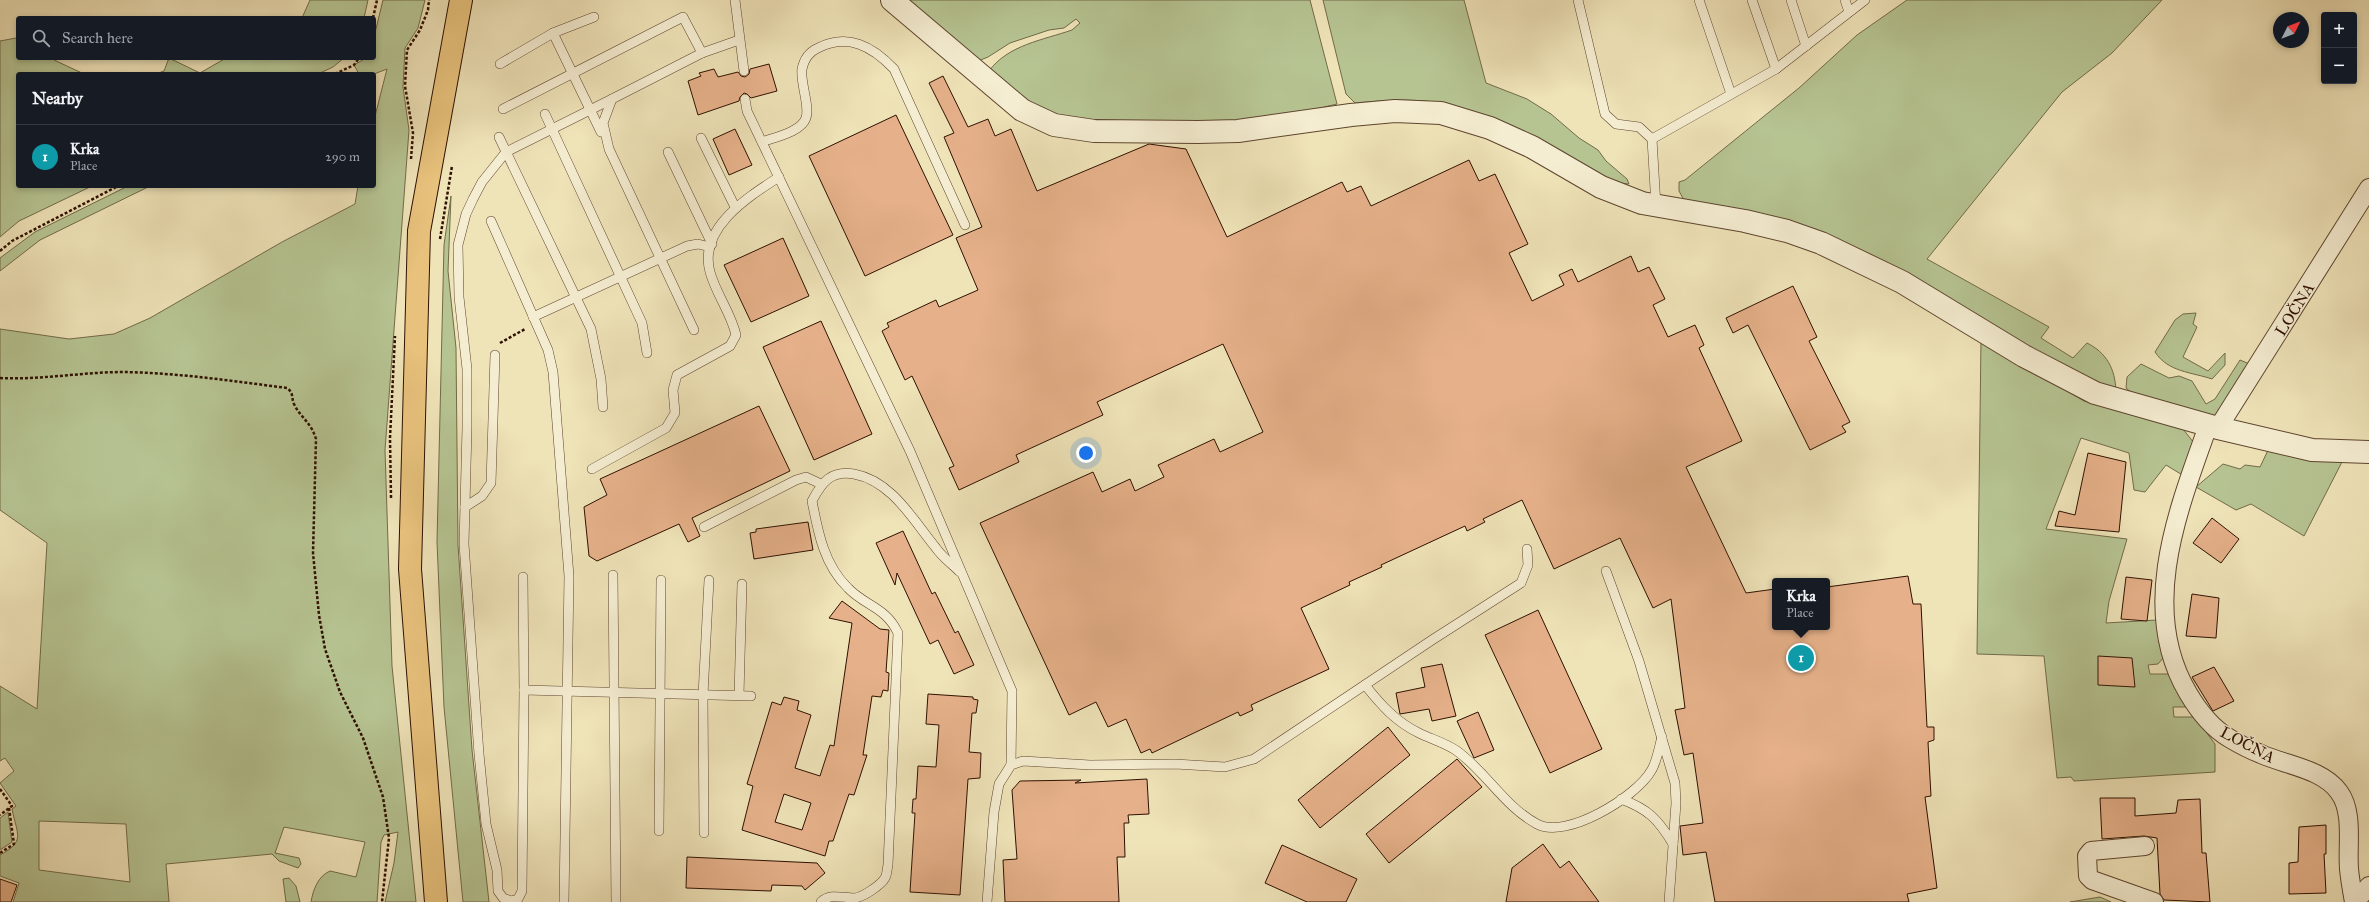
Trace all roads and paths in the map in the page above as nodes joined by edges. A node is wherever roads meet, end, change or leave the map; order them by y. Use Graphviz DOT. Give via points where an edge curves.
graph roads {
  1 [pos="377,0"];
  2 [pos="461,0"];
  3 [pos="735,0"];
  4 [pos="892,0"];
  5 [pos="1578,0"];
  6 [pos="1698,0"];
  7 [pos="1752,0"];
  8 [pos="1791,0"];
  9 [pos="1845,0"];
  10 [pos="1865,0"];
  11 [pos="1849,12"];
  12 [pos="373,16"];
  13 [pos="594,17"];
  14 [pos="553,33"];
  15 [pos="739,40"];
  16 [pos="1806,46"];
  17 [pos="702,53"];
  18 [pos="358,60"];
  19 [pos="500,64"];
  20 [pos="1776,69"];
  21 [pos="744,71"];
  22 [pos="339,72"];
  23 [pos="574,72"];
  24 [pos="1731,94"];
  25 [pos="612,99"];
  26 [pos="746,99"];
  27 [pos="591,108"];
  28 [pos="503,109"];
  29 [pos="545,114"];
  30 [pos="551,128"];
  31 [pos="499,137"];
  32 [pos="701,138"];
  33 [pos="1652,139"];
  34 [pos="762,142"];
  35 [pos="609,149"];
  36 [pos="506,152"];
  37 [pos="668,152"];
  38 [pos="453,162"];
  39 [pos="779,177"];
  40 [pos="114,188"];
  41 [pos="2369,188"];
  42 [pos="1656,206"];
  43 [pos="735,207"];
  44 [pos="491,221"];
  45 [pos="965,224"];
  46 [pos="439,244"];
  47 [pos="711,246"];
  48 [pos="0,250"];
  49 [pos="660,258"];
  50 [pos="621,276"];
  51 [pos="576,297"];
  52 [pos="535,321"];
  53 [pos="694,330"];
  54 [pos="647,353"];
  55 [pos="495,355"];
  56 [pos="0,378"];
  57 [pos="603,407"];
  58 [pos="2213,427"];
  59 [pos="2369,452"];
  60 [pos="592,469"];
  61 [pos="821,484"];
  62 [pos="465,507"];
  63 [pos="704,526"];
  64 [pos="1527,549"];
  65 [pos="1606,572"];
  66 [pos="613,574"];
  67 [pos="962,574"];
  68 [pos="523,577"];
  69 [pos="661,580"];
  70 [pos="709,580"];
  71 [pos="742,584"];
  72 [pos="1365,685"];
  73 [pos="524,690"];
  74 [pos="567,692"];
  75 [pos="614,693"];
  76 [pos="659,694"];
  77 [pos="703,695"];
  78 [pos="739,695"];
  79 [pos="751,696"];
  80 [pos="1662,736"];
  81 [pos="1011,765"];
  82 [pos="0,789"];
  83 [pos="1621,799"];
  84 [pos="9,808"];
  85 [pos="0,815"];
  86 [pos="659,831"];
  87 [pos="704,833"];
  88 [pos="1673,844"];
  89 [pos="2145,846"];
  90 [pos="0,853"];
  91 [pos="2369,886"];
  92 [pos="382,902"];
  93 [pos="436,902"];
  94 [pos="564,902"];
  95 [pos="616,902"];
  96 [pos="821,902"];
  97 [pos="987,902"];
  98 [pos="1669,902"];
  99 [pos="2154,902"];
  100 [pos="2355,902"];
  1 -- 12 [label="path"];
  2 -- 93 [label="main road" via="419,231 410,569"];
  3 -- 15 [label="lane"];
  4 -- 42 [label="street" via="1022,110 1054,125 1094,131 1238,131 1351,114 1395,111 1441,113 1490,128 1532,147 1601,187"];
  5 -- 33 [label="lane" via="1605,114 1616,124 1640,127"];
  6 -- 24 [label="lane"];
  7 -- 20 [label="lane"];
  8 -- 16 [label="lane"];
  9 -- 11 [label="lane"];
  10 -- 11 [label="lane"];
  11 -- 16 [label="lane"];
  13 -- 14 [label="lane"];
  14 -- 19 [label="lane"];
  14 -- 23 [label="lane"];
  15 -- 17 [label="lane"];
  15 -- 21 [label="lane"];
  16 -- 20 [label="lane"];
  17 -- 23 [label="lane" via="682,17"];
  17 -- 25 [label="lane"];
  18 -- 22 [label="path" via="354,65"];
  20 -- 24 [label="lane"];
  23 -- 27 [label="lane"];
  23 -- 28 [label="lane"];
  24 -- 33 [label="lane"];
  25 -- 27 [label="lane"];
  25 -- 35 [label="lane" via="603,123"];
  26 -- 34 [label="lane" via="747,111"];
  27 -- 30 [label="lane"];
  27 -- 35 [label="lane"];
  29 -- 30 [label="lane"];
  30 -- 36 [label="lane"];
  30 -- 50 [label="lane"];
  31 -- 36 [label="lane"];
  32 -- 43 [label="lane"];
  33 -- 42 [label="lane"];
  34 -- 39 [label="lane"];
  34 -- 45 [label="lane" via="801,126 807,116 802,70 804,59 812,51 838,40 868,48 881,55 894,69"];
  35 -- 49 [label="lane"];
  36 -- 51 [label="lane"];
  36 -- 62 [label="lane" via="482,182 473,199 466,214 458,245 459,297 467,376"];
  37 -- 47 [label="lane"];
  38 -- 46 [label="path"];
  39 -- 43 [label="lane"];
  39 -- 67 [label="lane" via="910,451"];
  40 -- 48 [label="path" via="12,241"];
  41 -- 58 [label="street, LOČNA"];
  42 -- 58 [label="street" via="1786,231 1821,243 1902,282 2024,356 2095,393"];
  43 -- 47 [label="lane"];
  44 -- 52 [label="lane"];
  47 -- 49 [label="lane" via="687,246"];
  47 -- 60 [label="lane" via="710,272 736,335 730,346 677,375 673,390 675,413 666,428"];
  49 -- 50 [label="lane"];
  49 -- 53 [label="lane"];
  50 -- 51 [label="lane"];
  50 -- 54 [label="lane" via="642,323"];
  51 -- 52 [label="lane"];
  51 -- 57 [label="lane" via="591,329"];
  52 -- 55 [label="path" via="503,340"];
  52 -- 74 [label="lane" via="550,357 557,415 569,576"];
  55 -- 62 [label="lane" via="491,483 482,496"];
  56 -- 92 [label="path" via="19,379 90,373 158,373 287,388 292,391 297,408 309,422 316,439 313,553 325,650 340,692 373,762 383,797 389,838"];
  58 -- 59 [label="street" via="2312,450"];
  58 -- 100 [label="street, LOČNA" via="2177,514 2166,570 2165,624 2171,657 2182,684 2194,703 2227,737 2260,754 2320,776 2340,792 2348,825 2349,869"];
  61 -- 63 [label="lane" via="806,477 796,480"];
  61 -- 67 [label="lane" via="833,474 846,473 875,480 909,512 937,550"];
  61 -- 96 [label="lane" via="812,501 824,550 831,566 848,589 875,606 892,621 898,633 888,865 885,878 856,898 838,896"];
  62 -- 73 [label="lane" via="464,544 486,824 497,870 498,891 510,901 518,899 522,891"];
  64 -- 72 [label="lane" via="1528,565 1521,583"];
  65 -- 80 [label="lane" via="1640,661"];
  66 -- 75 [label="lane"];
  67 -- 81 [label="lane" via="1012,692"];
  68 -- 73 [label="lane"];
  69 -- 76 [label="lane"];
  70 -- 77 [label="lane"];
  71 -- 78 [label="lane"];
  72 -- 81 [label="lane" via="1254,759 1225,767 1022,761"];
  72 -- 83 [label="lane" via="1393,718 1456,750 1516,809 1538,825 1557,829 1573,825 1600,815"];
  73 -- 74 [label="lane"];
  74 -- 75 [label="lane"];
  74 -- 94 [label="lane"];
  75 -- 76 [label="lane"];
  75 -- 95 [label="lane"];
  76 -- 77 [label="lane"];
  76 -- 86 [label="lane"];
  77 -- 78 [label="lane"];
  77 -- 87 [label="lane"];
  78 -- 79 [label="lane"];
  80 -- 83 [label="lane" via="1651,771"];
  80 -- 88 [label="lane" via="1675,783"];
  81 -- 97 [label="lane" via="999,784"];
  82 -- 84 [label="path" via="12,806"];
  83 -- 88 [label="lane" via="1653,815"];
  84 -- 85 [label="path"];
  84 -- 90 [label="path" via="14,844"];
  88 -- 98 [label="lane"];
  89 -- 99 [label="street" via="2091,851 2087,856 2088,876 2092,880"];
  91 -- 100 [label="street"];
}
